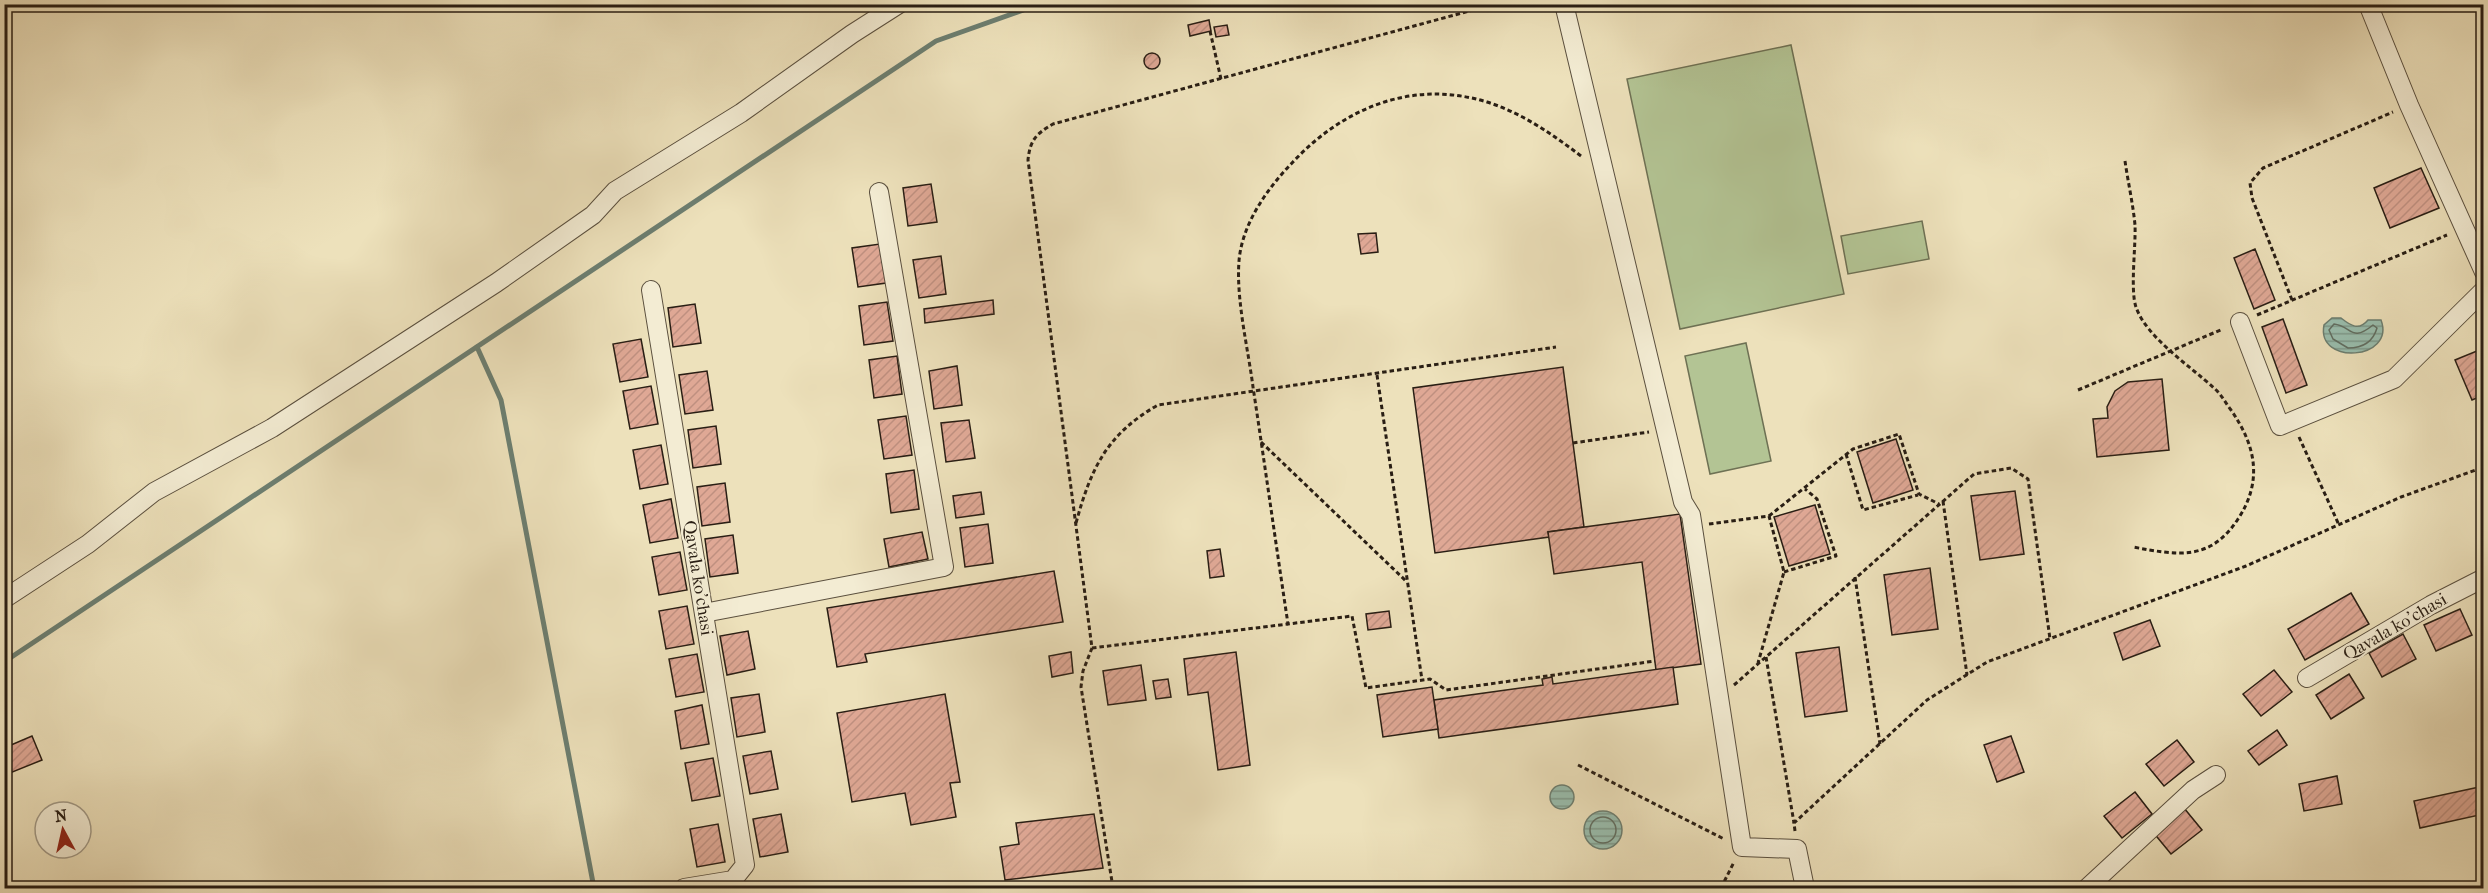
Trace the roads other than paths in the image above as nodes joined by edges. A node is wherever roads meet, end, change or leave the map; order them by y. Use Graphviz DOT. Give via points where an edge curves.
graph roads {
  1 [pos="899,4"];
  2 [pos="1564,4"];
  3 [pos="2368,4"];
  4 [pos="879,192"];
  5 [pos="2484,272"];
  6 [pos="651,290"];
  7 [pos="2484,290"];
  8 [pos="2240,322"];
  9 [pos="2484,578"];
  10 [pos="4,599"];
  11 [pos="704,613"];
  12 [pos="2307,678"];
  13 [pos="2216,775"];
  14 [pos="684,888"];
  15 [pos="1805,888"];
  16 [pos="2087,888"];
  1 -- 10 [label="street" via="741,113 615,191 593,215 496,283 272,428 154,492 88,544"];
  2 -- 15 [label="street" via="1665,430 1683,502 1690,515 1742,847 1797,849"];
  3 -- 5 [label="street"];
  4 -- 11 [label="street" via="944,567"];
  6 -- 11 [label="street, Qavala ko'chasi"];
  7 -- 8 [label="street" via="2394,379 2280,426"];
  9 -- 12 [label="street, Qavala ko'chasi" via="2431,604"];
  11 -- 14 [label="street, Qavala ko'chasi" via="745,866 733,880"];
  13 -- 16 [label="street" via="2193,790"];
}
